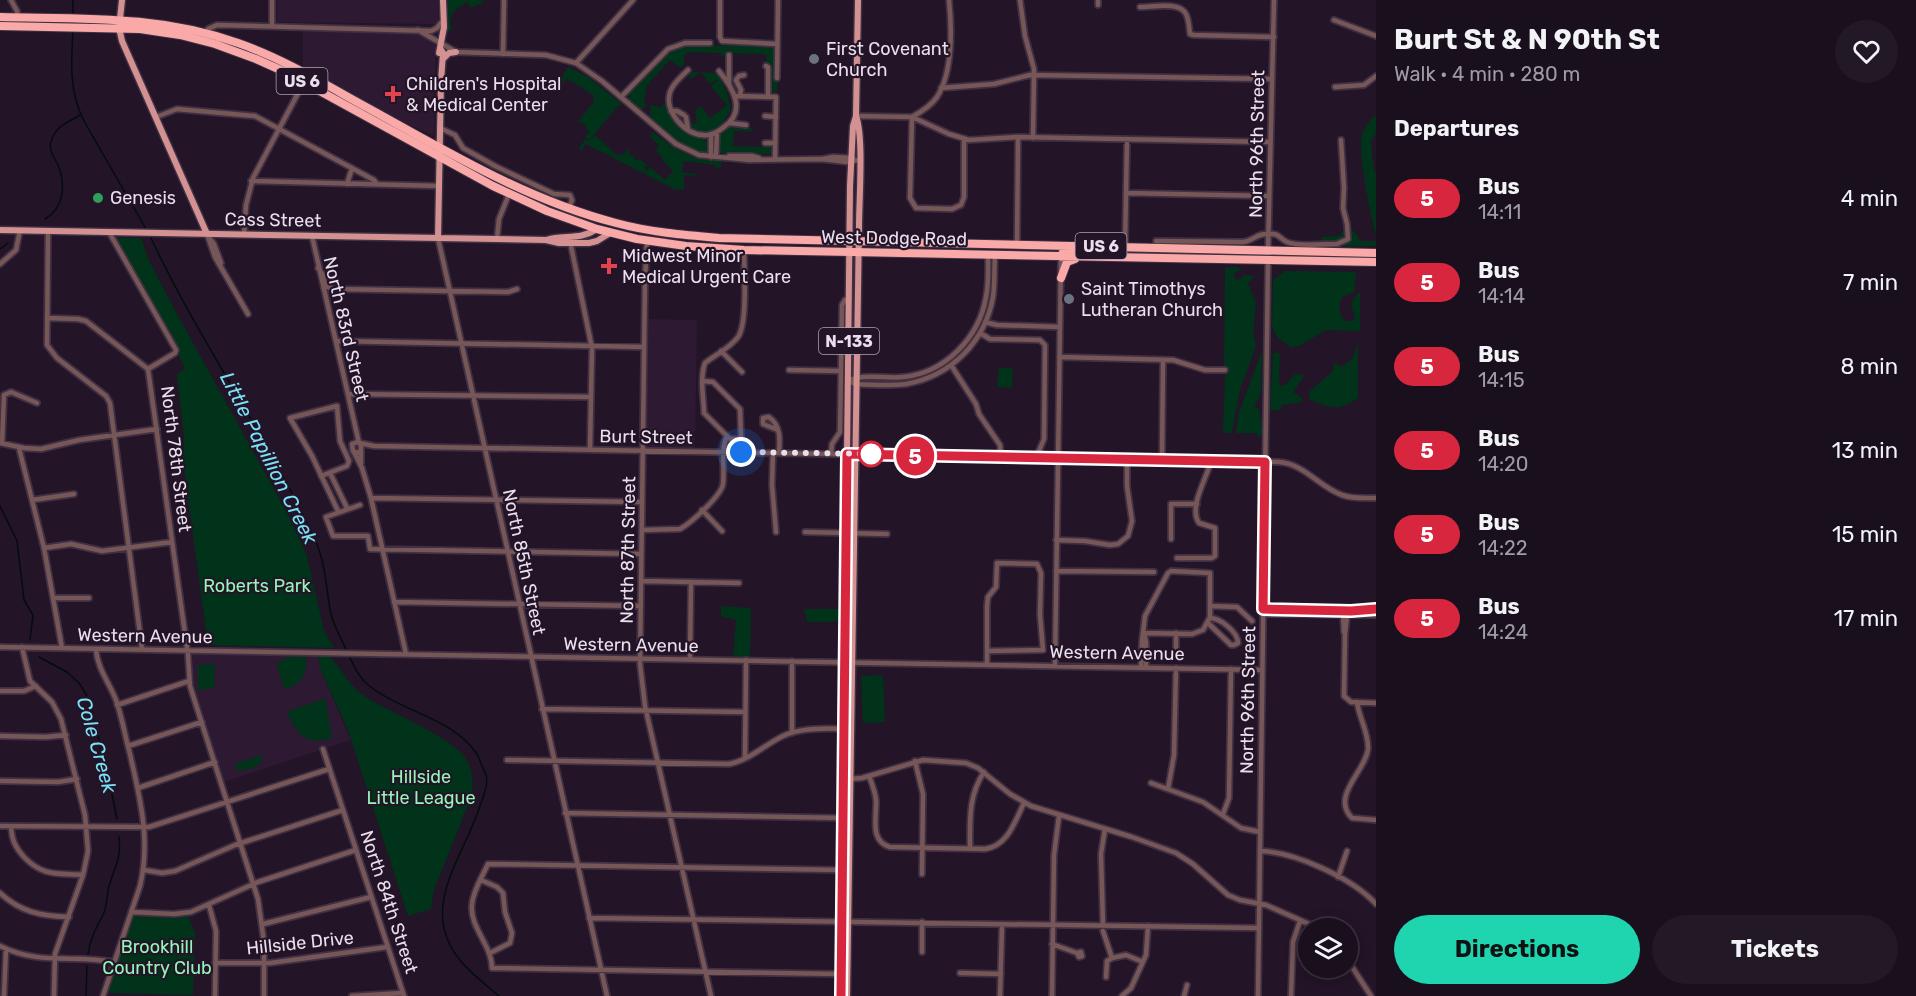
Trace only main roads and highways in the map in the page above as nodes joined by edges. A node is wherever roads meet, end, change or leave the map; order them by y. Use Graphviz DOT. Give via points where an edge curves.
graph roads {
  1 [pos="122,0"];
  2 [pos="858,0"];
  3 [pos="443,4"];
  4 [pos="0,17"];
  5 [pos="62,23"];
  6 [pos="120,24"];
  7 [pos="0,26"];
  8 [pos="206,37"];
  9 [pos="442,46"];
  10 [pos="456,52"];
  11 [pos="443,60"];
  12 [pos="441,78"];
  13 [pos="856,116"];
  14 [pos="440,147"];
  15 [pos="439,156"];
  16 [pos="623,225"];
  17 [pos="597,229"];
  18 [pos="0,230"];
  19 [pos="610,233"];
  20 [pos="207,234"];
  21 [pos="438,238"];
  22 [pos="570,241"];
  23 [pos="849,241"];
  24 [pos="858,241"];
  25 [pos="1158,244"];
  26 [pos="854,252"];
  27 [pos="1375,253"];
  28 [pos="1061,257"];
  29 [pos="1085,257"];
  30 [pos="1375,262"];
  31 [pos="1061,278"];
  32 [pos="853,381"];
  33 [pos="848,662"];
  34 [pos="847,779"];
  35 [pos="846,818"];
  36 [pos="845,922"];
  37 [pos="841,996"];
  38 [pos="847,996"];
  1 -- 6 [label="main road"];
  2 -- 13 [label="main road"];
  3 -- 9 [label="main road"];
  4 -- 5 [label="highway, US 6"];
  5 -- 6 [label="highway, US 6"];
  5 -- 7 [label="highway, US 6"];
  6 -- 8 [label="highway, US 6"];
  6 -- 20 [label="main road" via="123,44"];
  8 -- 14 [label="highway, West Dodge Road / US 6" via="248,46 288,64"];
  8 -- 15 [label="highway, West Dodge Road / US 6" via="304,82"];
  9 -- 11 [label="main road"];
  9 -- 12 [label="main road"];
  10 -- 11 [label="main road"];
  11 -- 12 [label="main road"];
  12 -- 14 [label="main road"];
  13 -- 23 [label="main road"];
  13 -- 24 [label="main road"];
  14 -- 15 [label="main road"];
  14 -- 16 [label="highway, West Dodge Road / US 6" via="508,183"];
  15 -- 17 [label="highway, West Dodge Road / US 6" via="509,194"];
  15 -- 21 [label="main road"];
  16 -- 17 [label="highway"];
  16 -- 23 [label="highway, West Dodge Road / US 6" via="719,238"];
  17 -- 19 [label="highway, West Dodge Road / US 6"];
  17 -- 22 [label="main road, Cass Street"];
  18 -- 20 [label="main road, Cass Street"];
  19 -- 22 [label="main road, Cass Street" via="594,242"];
  19 -- 26 [label="highway, West Dodge Road / US 6" via="686,246"];
  20 -- 21 [label="main road, Cass Street"];
  21 -- 22 [label="main road, Cass Street"];
  23 -- 24 [label="highway, West Dodge Road / US 6"];
  23 -- 26 [label="main road, N-133"];
  24 -- 25 [label="highway, West Dodge Road / US 6" via="1125,247"];
  24 -- 26 [label="main road, N-133"];
  25 -- 27 [label="highway, West Dodge Road / US 6"];
  25 -- 28 [label="highway" via="1127,252 1068,251"];
  26 -- 28 [label="highway, West Dodge Road / US 6"];
  26 -- 32 [label="main road, N-133"];
  26 -- 32 [label="main road, N-133" via="849,299"];
  28 -- 29 [label="highway, West Dodge Road / US 6"];
  29 -- 30 [label="highway, West Dodge Road / US 6"];
  29 -- 31 [label="highway" via="1068,261"];
  32 -- 33 [label="main road, N-133"];
  33 -- 34 [label="main road, N-133"];
  33 -- 34 [label="main road, N-133" via="844,729"];
  34 -- 35 [label="main road, N-133"];
  35 -- 36 [label="main road, N-133"];
  35 -- 36 [label="main road, N-133" via="842,870"];
  36 -- 37 [label="main road, N-133"];
  36 -- 38 [label="main road, N-133"];
}
